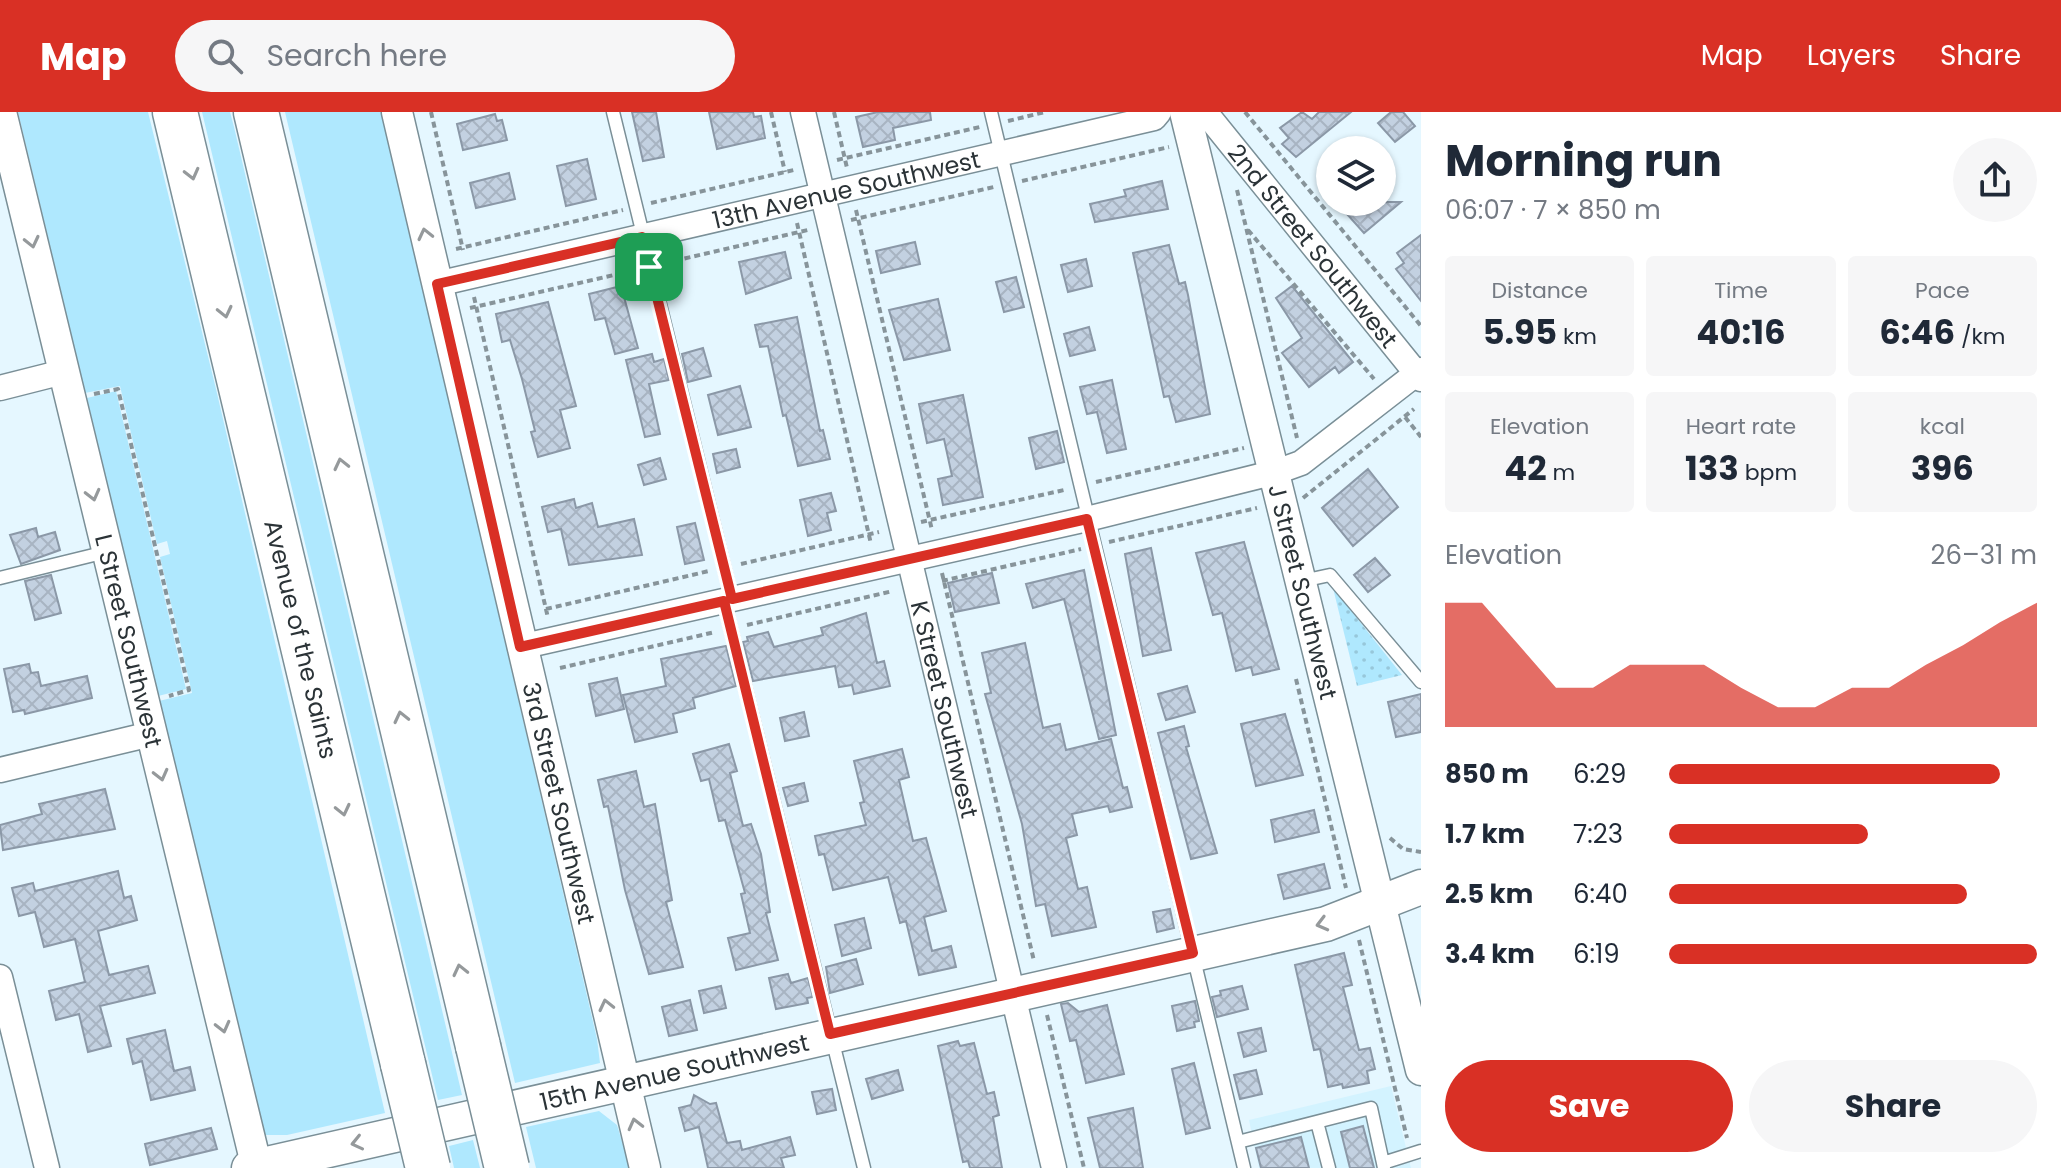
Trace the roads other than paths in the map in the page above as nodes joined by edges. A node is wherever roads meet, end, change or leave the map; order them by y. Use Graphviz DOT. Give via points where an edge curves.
graph roads {
  1 [pos="1,112"];
  2 [pos="175,112"];
  3 [pos="256,112"];
  4 [pos="397,112"];
  5 [pos="613,112"];
  6 [pos="803,112"];
  7 [pos="1184,113"];
  8 [pos="993,118"];
  9 [pos="1001,152"];
  10 [pos="823,195"];
  11 [pos="642,237"];
  12 [pos="441,299"];
  13 [pos="63,372"];
  14 [pos="1420,374"];
  15 [pos="0,388"];
  16 [pos="1276,472"];
  17 [pos="1087,519"];
  18 [pos="106,552"];
  19 [pos="907,560"];
  20 [pos="0,578"];
  21 [pos="1302,581"];
  22 [pos="728,600"];
  23 [pos="520,647"];
  24 [pos="1421,682"];
  25 [pos="151,734"];
  26 [pos="0,770"];
  27 [pos="1421,887"];
  28 [pos="1379,906"];
  29 [pos="1193,953"];
  30 [pos="0,977"];
  31 [pos="1012,994"];
  32 [pos="830,1034"];
  33 [pos="1421,1070"];
  34 [pos="624,1081"];
  35 [pos="1317,1122"];
  36 [pos="1238,1142"];
  37 [pos="1416,1153"];
  38 [pos="1384,1166"];
  39 [pos="254,1167"];
  40 [pos="47,1168"];
  41 [pos="428,1168"];
  42 [pos="507,1168"];
  43 [pos="645,1168"];
  44 [pos="864,1168"];
  45 [pos="1054,1168"];
  46 [pos="1244,1168"];
  47 [pos="1329,1168"];
  1 -- 13 [label="street, L Street Southwest, one-way" via="14,192"];
  2 -- 41 [label="highway, Avenue of the Saints, one-way, bridge"];
  42 -- 3 [label="highway, one-way, bridge"];
  12 -- 4 [label="street, 3rd Street Southwest, one-way"];
  5 -- 11 [label="lane"];
  6 -- 10 [label="street, K Street Southwest"];
  7 -- 9 [label="street, 13th Avenue Southwest"];
  7 -- 14 [label="street, 2nd Street Southwest"];
  7 -- 16 [label="street, J Street Southwest"];
  8 -- 9 [label="lane"];
  9 -- 10 [label="street, 13th Avenue Southwest"];
  9 -- 17 [label="lane"];
  10 -- 11 [label="street, 13th Avenue Southwest"];
  10 -- 19 [label="street, K Street Southwest"];
  11 -- 12 [label="street, 13th Avenue Southwest"];
  11 -- 22 [label="lane"];
  12 -- 23 [label="street, 3rd Street Southwest"];
  13 -- 15 [label="street"];
  13 -- 18 [label="street, L Street Southwest, one-way"];
  14 -- 16 [label="street" via="1301,463"];
  16 -- 17 [label="street"];
  16 -- 21 [label="street, J Street Southwest"];
  17 -- 19 [label="street"];
  17 -- 29 [label="lane"];
  18 -- 20 [label="lane"];
  18 -- 25 [label="street, L Street Southwest"];
  19 -- 22 [label="street"];
  19 -- 31 [label="street, K Street Southwest"];
  21 -- 24 [label="lane" via="1330,575"];
  21 -- 28 [label="street, J Street Southwest"];
  22 -- 23 [label="street"];
  22 -- 32 [label="lane"];
  34 -- 23 [label="street, 3rd Street Southwest, one-way"];
  25 -- 26 [label="street"];
  25 -- 39 [label="street, L Street Southwest, one-way"];
  27 -- 28 [label="main road, 15th Avenue Southwest"];
  28 -- 29 [label="main road, 15th Avenue Southwest, one-way" via="1326,924"];
  28 -- 33 [label="street, J Street Southwest"];
  29 -- 31 [label="main road, 15th Avenue Southwest"];
  29 -- 36 [label="lane"];
  30 -- 40 [label="street"];
  31 -- 32 [label="main road, 15th Avenue Southwest"];
  31 -- 45 [label="street, K Street Southwest"];
  32 -- 34 [label="main road, 15th Avenue Southwest"];
  32 -- 44 [label="lane"];
  34 -- 39 [label="main road, 15th Avenue Southwest, one-way"];
  43 -- 34 [label="street, 3rd Street Southwest, one-way"];
  35 -- 36 [label="lane"];
  35 -- 38 [label="lane" via="1371,1108"];
  35 -- 47 [label="lane"];
  36 -- 46 [label="lane"];
  37 -- 38 [label="lane"];
}
